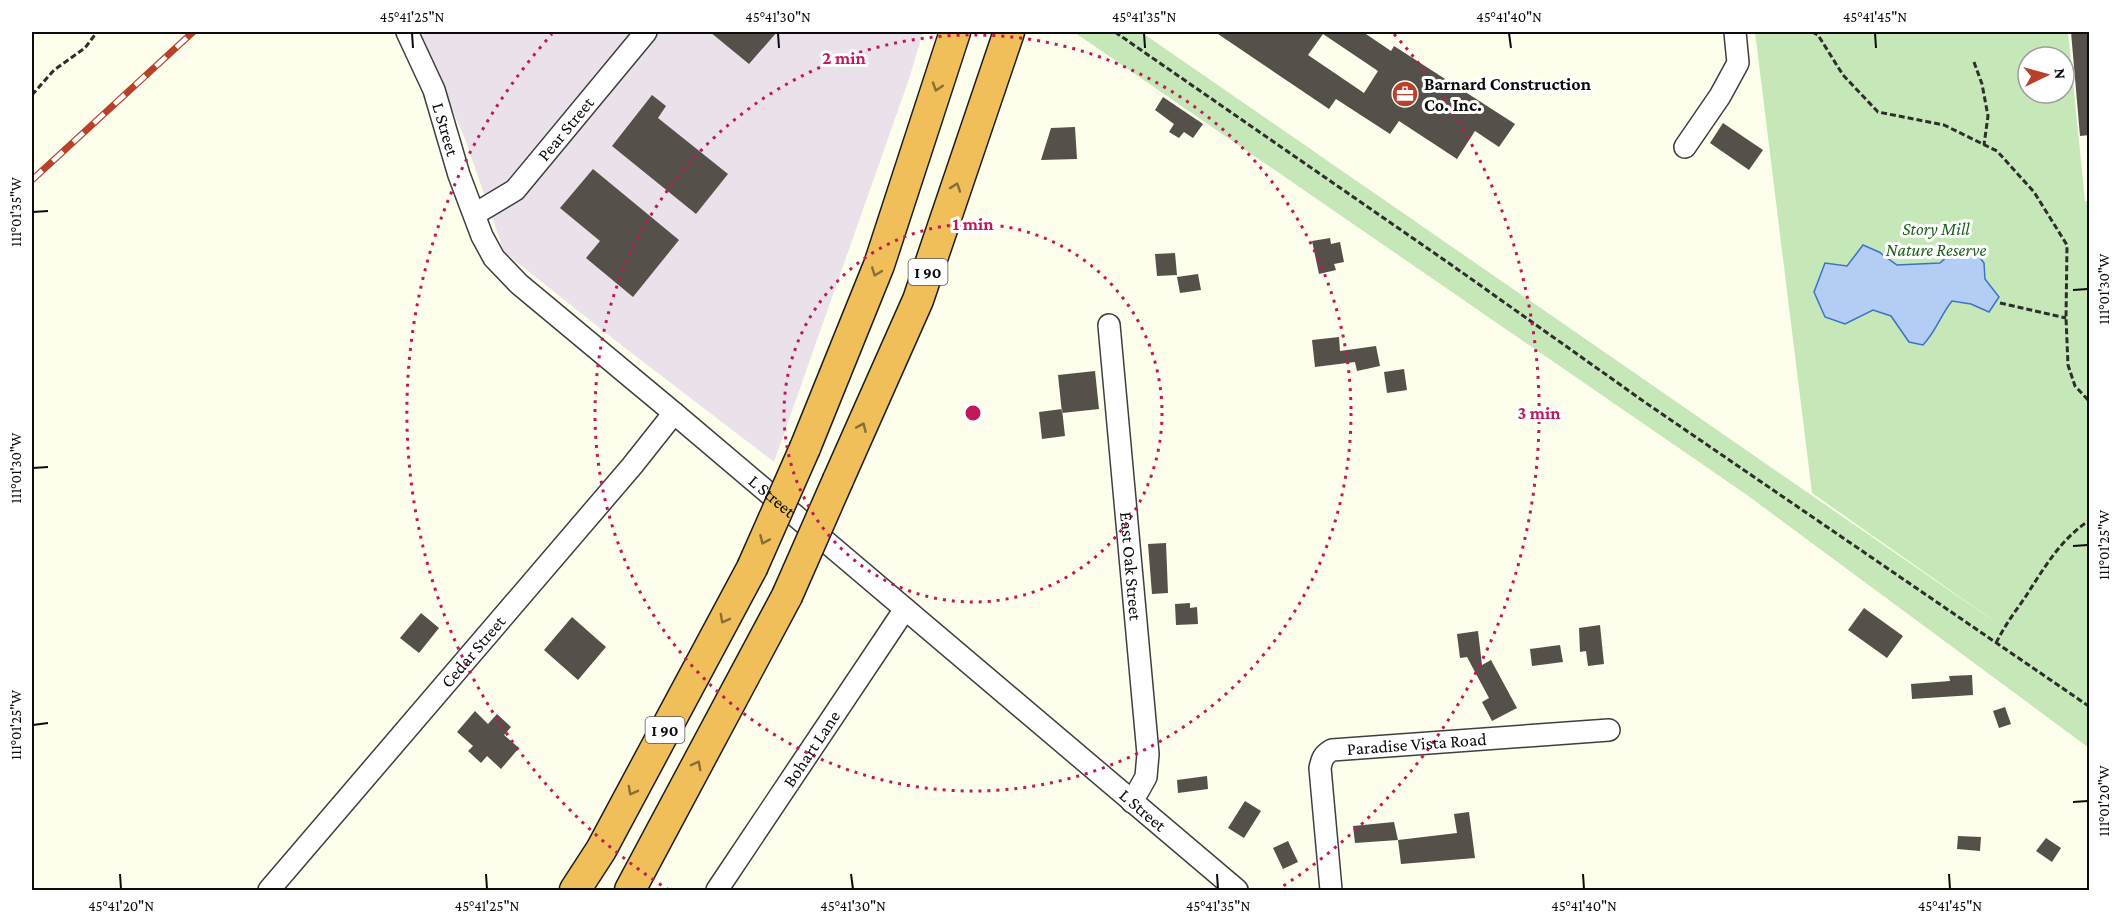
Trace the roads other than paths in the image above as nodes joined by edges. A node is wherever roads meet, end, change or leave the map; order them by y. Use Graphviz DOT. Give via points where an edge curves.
graph roads {
  1 [pos="407,32"];
  2 [pos="646,32"];
  3 [pos="955,32"];
  4 [pos="1735,32"];
  5 [pos="1005,44"];
  6 [pos="1685,147"];
  7 [pos="475,214"];
  8 [pos="1109,326"];
  9 [pos="674,413"];
  10 [pos="905,609"];
  11 [pos="1609,730"];
  12 [pos="1132,802"];
  13 [pos="269,891"];
  14 [pos="575,891"];
  15 [pos="630,891"];
  16 [pos="717,891"];
  17 [pos="1237,891"];
  18 [pos="1331,891"];
  1 -- 7 [label="street, L Street" via="434,90"];
  2 -- 7 [label="street, Pear Street" via="515,190"];
  3 -- 14 [label="highway, I 90, one-way, bridge" via="879,265 752,568 601,850"];
  4 -- 6 [label="street" via="1738,63"];
  15 -- 5 [label="highway, I 90, one-way, bridge" via="787,596 918,300"];
  7 -- 9 [label="street, L Street" via="494,258 519,284"];
  8 -- 12 [label="street, East Oak Street" via="1148,754 1146,777"];
  9 -- 10 [label="street, L Street"];
  9 -- 13 [label="street, Cedar Street"];
  10 -- 12 [label="street, L Street"];
  10 -- 16 [label="street, Bohart Lane"];
  11 -- 18 [label="street, Paradise Vista Road" via="1326,753 1320,768"];
  12 -- 17 [label="street, L Street"];
}
